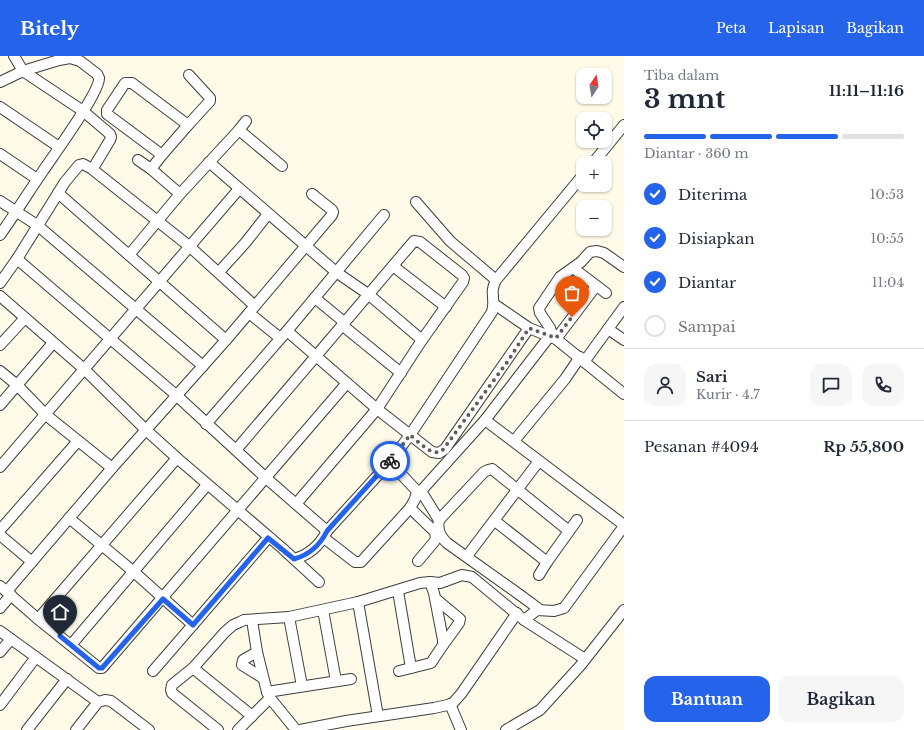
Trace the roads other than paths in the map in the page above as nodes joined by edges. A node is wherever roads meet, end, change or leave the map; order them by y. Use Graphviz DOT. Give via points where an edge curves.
graph roads {
  1 [pos="14,56"];
  2 [pos="23,71"];
  3 [pos="189,75"];
  4 [pos="0,82"];
  5 [pos="0,108"];
  6 [pos="83,111"];
  7 [pos="246,121"];
  8 [pos="188,125"];
  9 [pos="624,125"];
  10 [pos="239,130"];
  11 [pos="59,147"];
  12 [pos="0,154"];
  13 [pos="162,155"];
  14 [pos="599,156"];
  15 [pos="138,160"];
  16 [pos="209,162"];
  17 [pos="95,165"];
  18 [pos="282,166"];
  19 [pos="151,169"];
  20 [pos="37,179"];
  21 [pos="576,183"];
  22 [pos="239,189"];
  23 [pos="58,193"];
  24 [pos="180,194"];
  25 [pos="312,194"];
  26 [pos="0,201"];
  27 [pos="416,202"];
  28 [pos="17,212"];
  29 [pos="268,214"];
  30 [pos="384,215"];
  31 [pos="157,222"];
  32 [pos="37,225"];
  33 [pos="0,235"];
  34 [pos="189,246"];
  35 [pos="306,246"];
  36 [pos="129,255"];
  37 [pos="17,258"];
  38 [pos="393,266"];
  39 [pos="624,267"];
  40 [pos="573,268"];
  41 [pos="219,272"];
  42 [pos="336,272"];
  43 [pos="496,280"];
  44 [pos="160,282"];
  45 [pos="0,283"];
  46 [pos="596,286"];
  47 [pos="606,293"];
  48 [pos="368,294"];
  49 [pos="0,296"];
  50 [pos="315,298"];
  51 [pos="494,304"];
  52 [pos="446,307"];
  53 [pos="624,308"];
  54 [pos="135,309"];
  55 [pos="252,309"];
  56 [pos="24,318"];
  57 [pos="343,324"];
  58 [pos="529,328"];
  59 [pos="608,329"];
  60 [pos="284,334"];
  61 [pos="553,338"];
  62 [pos="110,339"];
  63 [pos="226,340"];
  64 [pos="422,340"];
  65 [pos="624,340"];
  66 [pos="53,343"];
  67 [pos="0,345"];
  68 [pos="316,356"];
  69 [pos="582,360"];
  70 [pos="203,366"];
  71 [pos="84,369"];
  72 [pos="0,371"];
  73 [pos="401,373"];
  74 [pos="347,383"];
  75 [pos="17,385"];
  76 [pos="624,394"];
  77 [pos="176,395"];
  78 [pos="0,405"];
  79 [pos="377,409"];
  80 [pos="46,415"];
  81 [pos="486,420"];
  82 [pos="206,424"];
  83 [pos="146,430"];
  84 [pos="410,435"];
  85 [pos="78,441"];
  86 [pos="514,441"];
  87 [pos="236,450"];
  88 [pos="177,458"];
  89 [pos="539,461"];
  90 [pos="388,463"];
  91 [pos="0,467"];
  92 [pos="112,468"];
  93 [pos="266,478"];
  94 [pos="207,485"];
  95 [pos="518,490"];
  96 [pos="296,504"];
  97 [pos="410,508"];
  98 [pos="238,511"];
  99 [pos="69,518"];
  100 [pos="439,520"];
  101 [pos="577,520"];
  102 [pos="495,521"];
  103 [pos="624,525"];
  104 [pos="0,530"];
  105 [pos="569,531"];
  106 [pos="0,535"];
  107 [pos="326,535"];
  108 [pos="268,538"];
  109 [pos="101,546"];
  110 [pos="467,556"];
  111 [pos="294,559"];
  112 [pos="418,561"];
  113 [pos="32,562"];
  114 [pos="547,562"];
  115 [pos="134,572"];
  116 [pos="539,575"];
  117 [pos="319,582"];
  118 [pos="430,582"];
  119 [pos="398,591"];
  120 [pos="5,596"];
  121 [pos="163,599"];
  122 [pos="436,599"];
  123 [pos="358,602"];
  124 [pos="539,609"];
  125 [pos="323,610"];
  126 [pos="624,610"];
  127 [pos="520,616"];
  128 [pos="289,617"];
  129 [pos="38,619"];
  130 [pos="252,620"];
  131 [pos="193,625"];
  132 [pos="0,631"];
  133 [pos="10,639"];
  134 [pos="71,645"];
  135 [pos="443,646"];
  136 [pos="0,652"];
  137 [pos="257,652"];
  138 [pos="36,657"];
  139 [pos="585,659"];
  140 [pos="193,668"];
  141 [pos="411,668"];
  142 [pos="153,671"];
  143 [pos="399,671"];
  144 [pos="263,678"];
  145 [pos="67,679"];
  146 [pos="351,679"];
  147 [pos="336,681"];
  148 [pos="302,686"];
  149 [pos="269,695"];
  150 [pos="98,702"];
  151 [pos="450,704"];
  152 [pos="0,705"];
  153 [pos="252,716"];
  154 [pos="378,716"];
  155 [pos="80,728"];
  156 [pos="27,730"];
  157 [pos="149,730"];
  158 [pos="218,730"];
  159 [pos="238,730"];
  160 [pos="296,730"];
  161 [pos="300,730"];
  162 [pos="461,730"];
  163 [pos="506,730"];
  1 -- 2 [label="street"];
  2 -- 4 [label="street"];
  2 -- 6 [label="street"];
  2 -- 6 [label="street" via="66,58 80,61 100,78"];
  3 -- 8 [label="street" via="210,101"];
  5 -- 11 [label="street"];
  6 -- 11 [label="street"];
  6 -- 17 [label="street" via="111,137"];
  7 -- 10 [label="street"];
  8 -- 13 [label="street"];
  8 -- 13 [label="street" via="132,83 125,83 107,113"];
  9 -- 14 [label="street"];
  10 -- 16 [label="street"];
  10 -- 18 [label="street"];
  11 -- 20 [label="street"];
  12 -- 20 [label="street"];
  13 -- 19 [label="street"];
  15 -- 19 [label="street"];
  16 -- 22 [label="street"];
  16 -- 24 [label="street"];
  19 -- 24 [label="street"];
  20 -- 28 [label="street"];
  21 -- 43 [label="street"];
  22 -- 29 [label="street"];
  22 -- 34 [label="street"];
  23 -- 31 [label="street" via="76,168 85,164"];
  23 -- 32 [label="street"];
  23 -- 36 [label="street"];
  24 -- 31 [label="street"];
  25 -- 35 [label="street" via="333,213"];
  26 -- 28 [label="street"];
  27 -- 43 [label="street" via="450,241"];
  28 -- 32 [label="street"];
  28 -- 33 [label="street"];
  29 -- 35 [label="street"];
  29 -- 41 [label="street"];
  30 -- 42 [label="street"];
  31 -- 34 [label="street"];
  31 -- 36 [label="street"];
  32 -- 37 [label="street"];
  32 -- 54 [label="street"];
  34 -- 41 [label="street"];
  34 -- 44 [label="street"];
  35 -- 42 [label="street"];
  35 -- 55 [label="street"];
  36 -- 44 [label="street"];
  37 -- 45 [label="street"];
  37 -- 62 [label="street"];
  38 -- 48 [label="street"];
  38 -- 52 [label="street"];
  38 -- 52 [label="street" via="414,241 420,242 464,278 464,282"];
  39 -- 40 [label="street" via="604,253 594,251"];
  40 -- 46 [label="street"];
  40 -- 61 [label="street" via="560,277 539,305 540,313"];
  41 -- 55 [label="street"];
  42 -- 48 [label="street"];
  42 -- 50 [label="street"];
  43 -- 51 [label="street" via="492,292"];
  44 -- 54 [label="street"];
  44 -- 63 [label="street"];
  46 -- 47 [label="street"];
  46 -- 61 [label="street"];
  48 -- 57 [label="street"];
  48 -- 64 [label="street"];
  49 -- 56 [label="street"];
  50 -- 57 [label="street"];
  50 -- 60 [label="street"];
  51 -- 58 [label="street"];
  51 -- 84 [label="street" via="488,319"];
  52 -- 64 [label="street"];
  53 -- 59 [label="street"];
  54 -- 62 [label="street"];
  54 -- 70 [label="street"];
  55 -- 60 [label="street"];
  55 -- 63 [label="street"];
  56 -- 66 [label="street"];
  56 -- 67 [label="street"];
  57 -- 68 [label="street"];
  57 -- 73 [label="street"];
  58 -- 61 [label="street"];
  58 -- 84 [label="street" via="442,451 432,452"];
  59 -- 65 [label="street"];
  59 -- 69 [label="street"];
  60 -- 68 [label="street"];
  60 -- 82 [label="street"];
  61 -- 69 [label="street"];
  61 -- 81 [label="street"];
  62 -- 71 [label="street"];
  62 -- 77 [label="street"];
  63 -- 70 [label="street"];
  64 -- 73 [label="street"];
  66 -- 71 [label="street"];
  66 -- 75 [label="street"];
  68 -- 74 [label="street"];
  68 -- 87 [label="street"];
  69 -- 76 [label="street"];
  69 -- 86 [label="street"];
  70 -- 77 [label="street"];
  71 -- 80 [label="street"];
  71 -- 83 [label="street"];
  72 -- 75 [label="street"];
  73 -- 79 [label="street"];
  74 -- 79 [label="street"];
  74 -- 93 [label="street"];
  75 -- 78 [label="street"];
  75 -- 80 [label="street"];
  77 -- 82 [label="street"];
  77 -- 83 [label="street"];
  79 -- 84 [label="street"];
  79 -- 96 [label="street"];
  80 -- 85 [label="street"];
  80 -- 91 [label="street"];
  81 -- 86 [label="street"];
  81 -- 100 [label="street" via="422,489 422,494"];
  82 -- 87 [label="street"];
  83 -- 88 [label="street"];
  83 -- 92 [label="street"];
  84 -- 90 [label="street"];
  85 -- 92 [label="street"];
  85 -- 104 [label="street"];
  86 -- 89 [label="street"];
  87 -- 93 [label="street"];
  88 -- 94 [label="street"];
  88 -- 109 [label="street"];
  89 -- 95 [label="street"];
  89 -- 103 [label="street"];
  90 -- 97 [label="street" via="416,490 417,494"];
  90 -- 107 [label="street"];
  92 -- 99 [label="street"];
  93 -- 96 [label="street"];
  93 -- 98 [label="street"];
  94 -- 98 [label="street"];
  94 -- 115 [label="street"];
  95 -- 100 [label="street" via="496,471 488,470"];
  95 -- 102 [label="street"];
  95 -- 105 [label="street"];
  96 -- 107 [label="street"];
  97 -- 107 [label="street" via="361,562 355,562"];
  97 -- 112 [label="street" via="436,536"];
  98 -- 108 [label="street"];
  98 -- 121 [label="street"];
  99 -- 109 [label="street"];
  99 -- 113 [label="street"];
  100 -- 110 [label="street" via="441,537 447,544"];
  101 -- 105 [label="street"];
  102 -- 110 [label="street"];
  102 -- 114 [label="street"];
  103 -- 124 [label="street" via="564,608 554,612"];
  105 -- 114 [label="street"];
  106 -- 113 [label="street"];
  107 -- 111 [label="street" via="308,553"];
  108 -- 111 [label="street"];
  108 -- 131 [label="street"];
  109 -- 115 [label="street"];
  109 -- 129 [label="street"];
  110 -- 124 [label="street"];
  111 -- 117 [label="street"];
  113 -- 120 [label="street"];
  114 -- 116 [label="street"];
  115 -- 121 [label="street"];
  115 -- 134 [label="street"];
  118 -- 119 [label="street"];
  118 -- 122 [label="street"];
  118 -- 127 [label="street" via="440,583 462,575 472,577"];
  119 -- 123 [label="street"];
  119 -- 141 [label="street"];
  120 -- 129 [label="street"];
  121 -- 131 [label="street"];
  121 -- 134 [label="street" via="102,668"];
  122 -- 135 [label="street"];
  122 -- 135 [label="street" via="460,619"];
  123 -- 125 [label="street"];
  123 -- 154 [label="street"];
  124 -- 127 [label="street"];
  125 -- 128 [label="street"];
  125 -- 147 [label="street"];
  126 -- 139 [label="street"];
  127 -- 139 [label="street"];
  127 -- 151 [label="street" via="456,701"];
  128 -- 130 [label="street"];
  128 -- 148 [label="street"];
  129 -- 134 [label="street"];
  130 -- 137 [label="street"];
  130 -- 140 [label="street" via="244,620 230,628"];
  131 -- 142 [label="street"];
  132 -- 133 [label="street"];
  133 -- 136 [label="street"];
  133 -- 138 [label="street"];
  135 -- 141 [label="street" via="431,663"];
  137 -- 144 [label="street"];
  137 -- 144 [label="street" via="244,660 242,665"];
  138 -- 145 [label="street"];
  138 -- 152 [label="street"];
  139 -- 163 [label="street" via="540,710"];
  140 -- 153 [label="street"];
  140 -- 158 [label="street" via="172,685 170,690"];
  141 -- 143 [label="street"];
  144 -- 149 [label="street"];
  145 -- 150 [label="street"];
  145 -- 156 [label="street"];
  146 -- 147 [label="street"];
  147 -- 148 [label="street"];
  148 -- 149 [label="street"];
  149 -- 153 [label="street"];
  149 -- 160 [label="street"];
  150 -- 155 [label="street"];
  150 -- 157 [label="street" via="111,702"];
  151 -- 154 [label="street"];
  151 -- 162 [label="street"];
  153 -- 159 [label="street"];
  154 -- 161 [label="street"];
}
